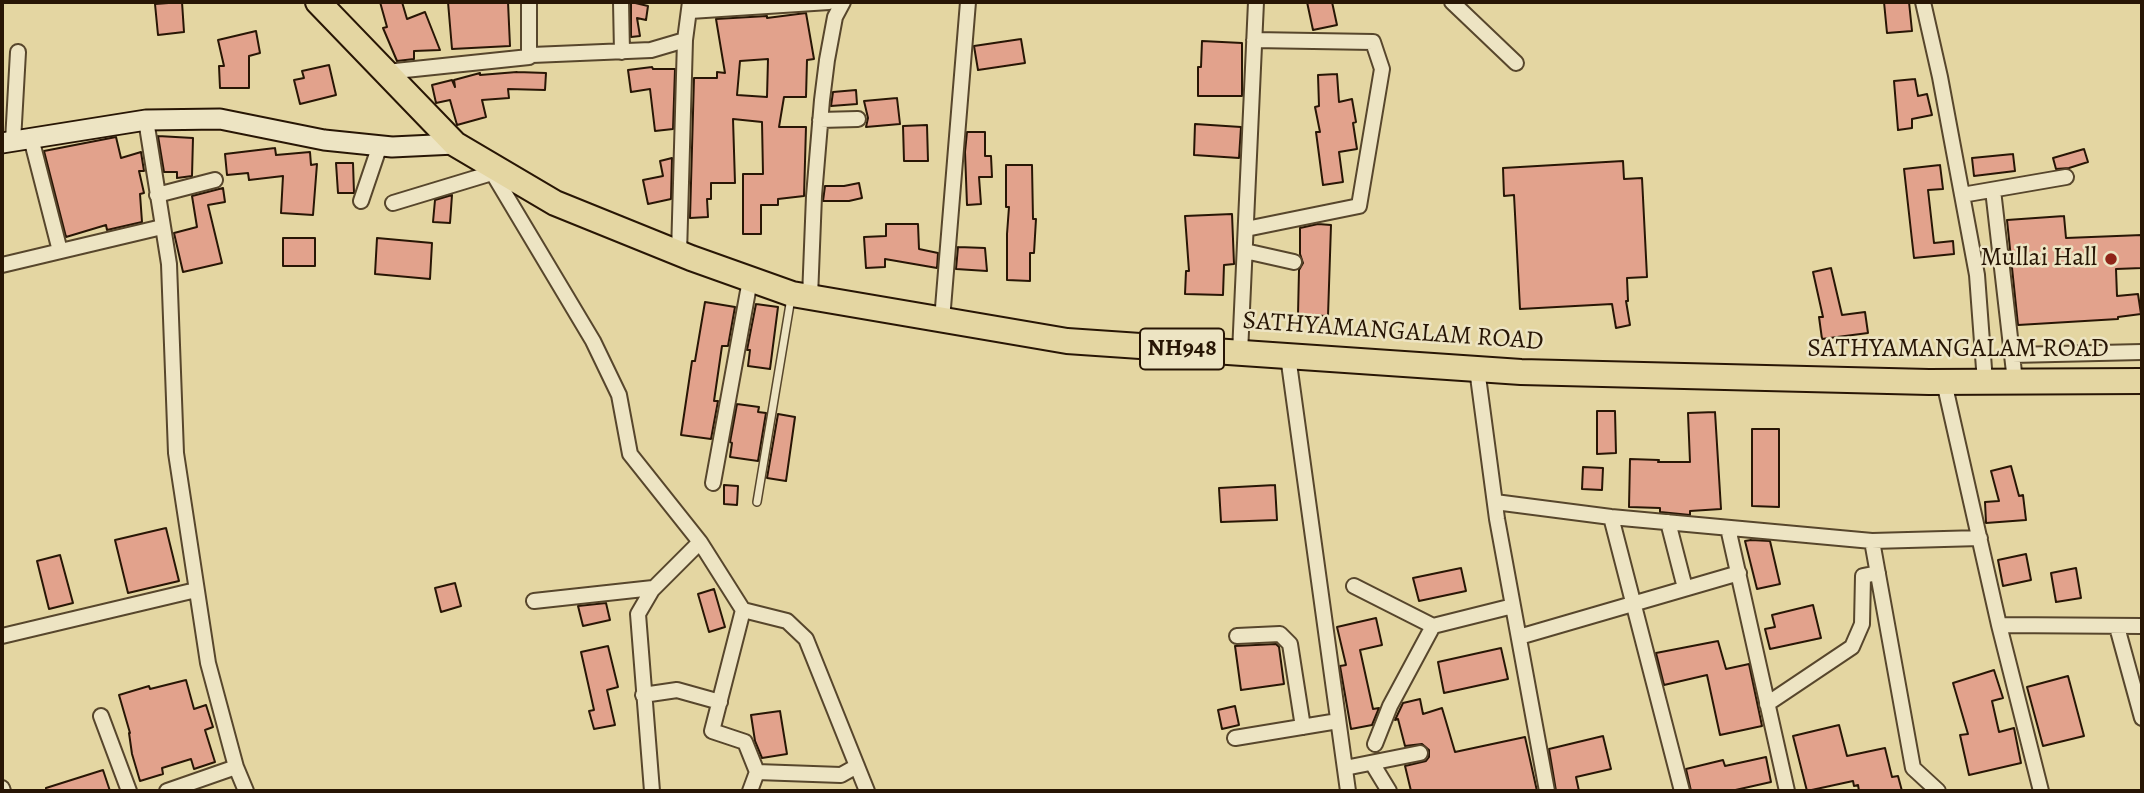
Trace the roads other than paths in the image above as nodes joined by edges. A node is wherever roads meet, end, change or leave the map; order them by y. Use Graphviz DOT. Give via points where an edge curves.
graph roads {
  1 [pos="318,2"];
  2 [pos="529,2"];
  3 [pos="621,2"];
  4 [pos="829,2"];
  5 [pos="843,2"];
  6 [pos="968,2"];
  7 [pos="1256,2"];
  8 [pos="1452,2"];
  9 [pos="1923,2"];
  10 [pos="690,6"];
  11 [pos="685,40"];
  12 [pos="1254,40"];
  13 [pos="18,52"];
  14 [pos="622,52"];
  15 [pos="529,57"];
  16 [pos="1516,63"];
  17 [pos="386,72"];
  18 [pos="858,119"];
  19 [pos="146,120"];
  20 [pos="820,120"];
  21 [pos="15,141"];
  22 [pos="455,144"];
  23 [pos="380,145"];
  24 [pos="489,168"];
  25 [pos="2066,177"];
  26 [pos="215,180"];
  27 [pos="1993,190"];
  28 [pos="157,195"];
  29 [pos="1962,195"];
  30 [pos="361,201"];
  31 [pos="393,203"];
  32 [pos="162,228"];
  33 [pos="1246,229"];
  34 [pos="60,251"];
  35 [pos="1245,251"];
  36 [pos="678,254"];
  37 [pos="1294,261"];
  38 [pos="2,265"];
  39 [pos="750,280"];
  40 [pos="801,295"];
  41 [pos="942,320"];
  42 [pos="2142,352"];
  43 [pos="1240,353"];
  44 [pos="2012,355"];
  45 [pos="1288,356"];
  46 [pos="1477,369"];
  47 [pos="2142,381"];
  48 [pos="1944,382"];
  49 [pos="1985,382"];
  50 [pos="2015,382"];
  51 [pos="713,483"];
  52 [pos="757,502"];
  53 [pos="1495,502"];
  54 [pos="1611,517"];
  55 [pos="1668,522"];
  56 [pos="1728,527"];
  57 [pos="1980,537"];
  58 [pos="1872,541"];
  59 [pos="700,542"];
  60 [pos="1739,573"];
  61 [pos="1878,573"];
  62 [pos="1354,586"];
  63 [pos="653,588"];
  64 [pos="1685,588"];
  65 [pos="196,590"];
  66 [pos="534,601"];
  67 [pos="1633,603"];
  68 [pos="1513,606"];
  69 [pos="743,610"];
  70 [pos="1999,625"];
  71 [pos="1433,626"];
  72 [pos="2142,626"];
  73 [pos="2117,627"];
  74 [pos="2,636"];
  75 [pos="1237,636"];
  76 [pos="1519,637"];
  77 [pos="643,695"];
  78 [pos="720,702"];
  79 [pos="1767,704"];
  80 [pos="101,716"];
  81 [pos="2142,718"];
  82 [pos="1338,721"];
  83 [pos="1303,727"];
  84 [pos="1235,738"];
  85 [pos="1375,744"];
  86 [pos="1420,753"];
  87 [pos="1372,763"];
  88 [pos="857,766"];
  89 [pos="236,767"];
  90 [pos="1345,768"];
  91 [pos="757,772"];
  92 [pos="129,791"];
  93 [pos="167,791"];
  94 [pos="246,791"];
  95 [pos="652,791"];
  96 [pos="750,791"];
  97 [pos="867,791"];
  98 [pos="1348,791"];
  99 [pos="1389,791"];
  100 [pos="1547,791"];
  101 [pos="1682,791"];
  102 [pos="1787,791"];
  103 [pos="1938,791"];
  104 [pos="2041,791"];
  1 -- 17 [label="highway, SATHYAMANGALAM ROAD / NH948"];
  2 -- 15 [label="street"];
  3 -- 14 [label="street"];
  4 -- 10 [label="street"];
  5 -- 20 [label="street" via="835,17"];
  6 -- 41 [label="street"];
  7 -- 12 [label="street"];
  8 -- 16 [label="street"];
  9 -- 29 [label="street"];
  10 -- 11 [label="street"];
  11 -- 14 [label="street"];
  11 -- 36 [label="street"];
  12 -- 33 [label="street"];
  12 -- 33 [label="street" via="1373,42 1382,69 1359,206"];
  13 -- 21 [label="street"];
  14 -- 15 [label="street"];
  15 -- 17 [label="street"];
  17 -- 22 [label="highway, SATHYAMANGALAM ROAD / NH948"];
  18 -- 20 [label="street"];
  19 -- 21 [label="street"];
  19 -- 23 [label="street" via="220,119 324,140"];
  19 -- 28 [label="street"];
  20 -- 40 [label="street"];
  21 -- 34 [label="street"];
  22 -- 23 [label="street"];
  22 -- 24 [label="highway, SATHYAMANGALAM ROAD / NH948"];
  23 -- 30 [label="street"];
  24 -- 31 [label="street"];
  24 -- 36 [label="highway, SATHYAMANGALAM ROAD / NH948" via="555,203"];
  24 -- 59 [label="street" via="593,341 619,396 630,454"];
  25 -- 27 [label="street"];
  26 -- 28 [label="street"];
  27 -- 29 [label="street"];
  27 -- 44 [label="street"];
  28 -- 32 [label="street"];
  29 -- 49 [label="street" via="1977,275"];
  32 -- 34 [label="street"];
  32 -- 65 [label="street" via="169,264 176,453"];
  33 -- 35 [label="street"];
  34 -- 38 [label="street"];
  35 -- 37 [label="street"];
  35 -- 43 [label="street"];
  36 -- 39 [label="highway, SATHYAMANGALAM ROAD / NH948"];
  39 -- 40 [label="highway, SATHYAMANGALAM ROAD / NH948"];
  39 -- 51 [label="street"];
  40 -- 41 [label="highway, SATHYAMANGALAM ROAD / NH948"];
  40 -- 52 [label="lane"];
  41 -- 43 [label="highway, SATHYAMANGALAM ROAD / NH948" via="1067,341"];
  42 -- 44 [label="street"];
  43 -- 45 [label="highway, SATHYAMANGALAM ROAD / NH948"];
  44 -- 50 [label="street"];
  45 -- 46 [label="highway, SATHYAMANGALAM ROAD / NH948"];
  45 -- 82 [label="street"];
  46 -- 48 [label="highway, SATHYAMANGALAM ROAD / NH948"];
  46 -- 53 [label="street"];
  47 -- 50 [label="highway, SATHYAMANGALAM ROAD / NH948"];
  48 -- 49 [label="highway, SATHYAMANGALAM ROAD / NH948"];
  48 -- 57 [label="street"];
  49 -- 50 [label="highway, SATHYAMANGALAM ROAD / NH948"];
  53 -- 54 [label="street"];
  53 -- 68 [label="street"];
  54 -- 55 [label="street"];
  54 -- 67 [label="street"];
  55 -- 56 [label="street"];
  55 -- 64 [label="street"];
  56 -- 58 [label="street"];
  56 -- 60 [label="street"];
  57 -- 58 [label="street"];
  57 -- 70 [label="street"];
  58 -- 61 [label="street"];
  59 -- 63 [label="street"];
  59 -- 69 [label="street"];
  60 -- 64 [label="street"];
  60 -- 79 [label="street"];
  61 -- 79 [label="street" via="1863,576 1862,624 1852,647"];
  61 -- 103 [label="street" via="1913,768"];
  62 -- 71 [label="street"];
  63 -- 66 [label="street"];
  63 -- 77 [label="street" via="638,614"];
  64 -- 67 [label="street"];
  65 -- 74 [label="street"];
  65 -- 89 [label="street" via="208,663"];
  67 -- 76 [label="street"];
  67 -- 101 [label="street"];
  68 -- 71 [label="street"];
  68 -- 76 [label="street"];
  69 -- 78 [label="street"];
  69 -- 88 [label="street" via="787,621 806,639"];
  70 -- 73 [label="street"];
  70 -- 104 [label="street"];
  71 -- 85 [label="street"];
  72 -- 73 [label="street"];
  73 -- 81 [label="street"];
  75 -- 83 [label="street" via="1280,634 1290,643"];
  76 -- 100 [label="street"];
  77 -- 78 [label="street" via="677,690"];
  77 -- 95 [label="street"];
  78 -- 91 [label="street" via="712,731 746,742"];
  79 -- 102 [label="street"];
  80 -- 92 [label="street"];
  82 -- 83 [label="street"];
  82 -- 90 [label="street"];
  83 -- 84 [label="street"];
  86 -- 87 [label="street"];
  87 -- 90 [label="street"];
  87 -- 99 [label="street"];
  88 -- 91 [label="street" via="841,775"];
  88 -- 97 [label="street"];
  89 -- 93 [label="street"];
  89 -- 94 [label="street"];
  90 -- 98 [label="street"];
  91 -- 96 [label="street"];
}
